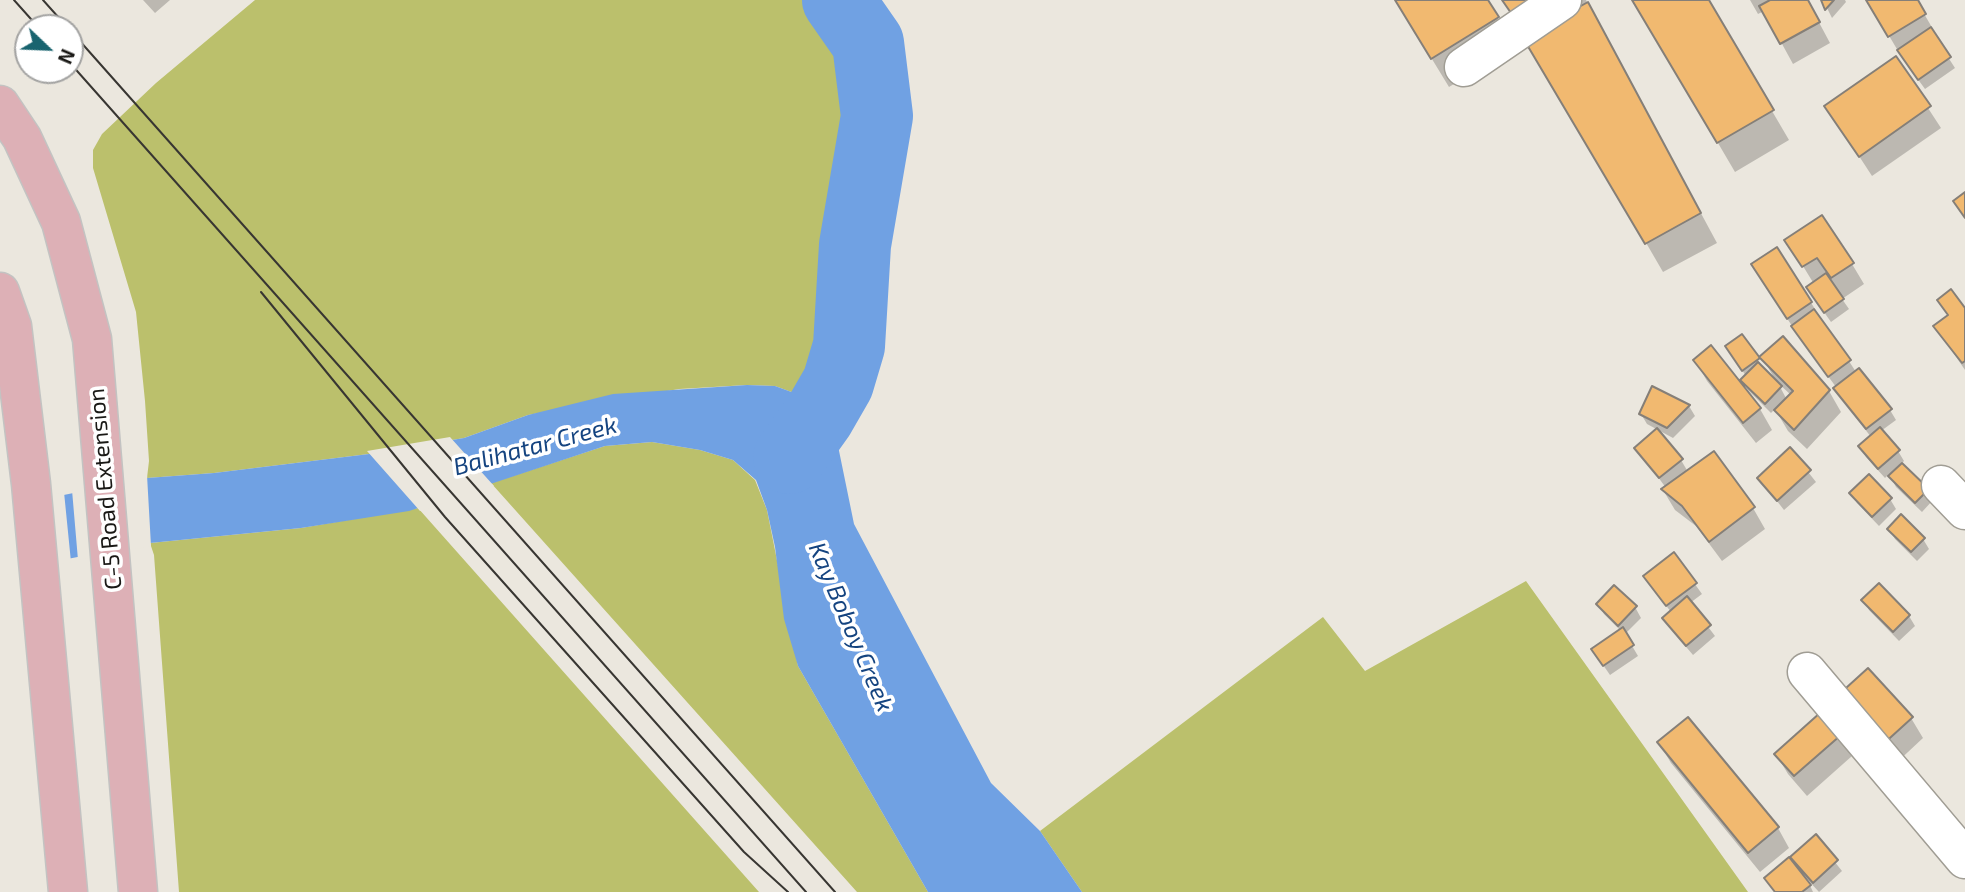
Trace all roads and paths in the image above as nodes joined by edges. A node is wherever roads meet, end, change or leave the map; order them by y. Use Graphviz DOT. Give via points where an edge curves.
graph roads {
  1 [pos="1562,0"];
  2 [pos="1464,67"];
  3 [pos="0,105"];
  4 [pos="0,292"];
  5 [pos="1807,672"];
  6 [pos="1959,839"];
  7 [pos="68,892"];
  8 [pos="138,892"];
  1 -- 2 [label="street"];
  3 -- 8 [label="main road, C-5 Road Extension" via="22,138 61,222 92,339"];
  4 -- 7 [label="main road" via="12,326 31,484"];
  5 -- 6 [label="street"];
}
